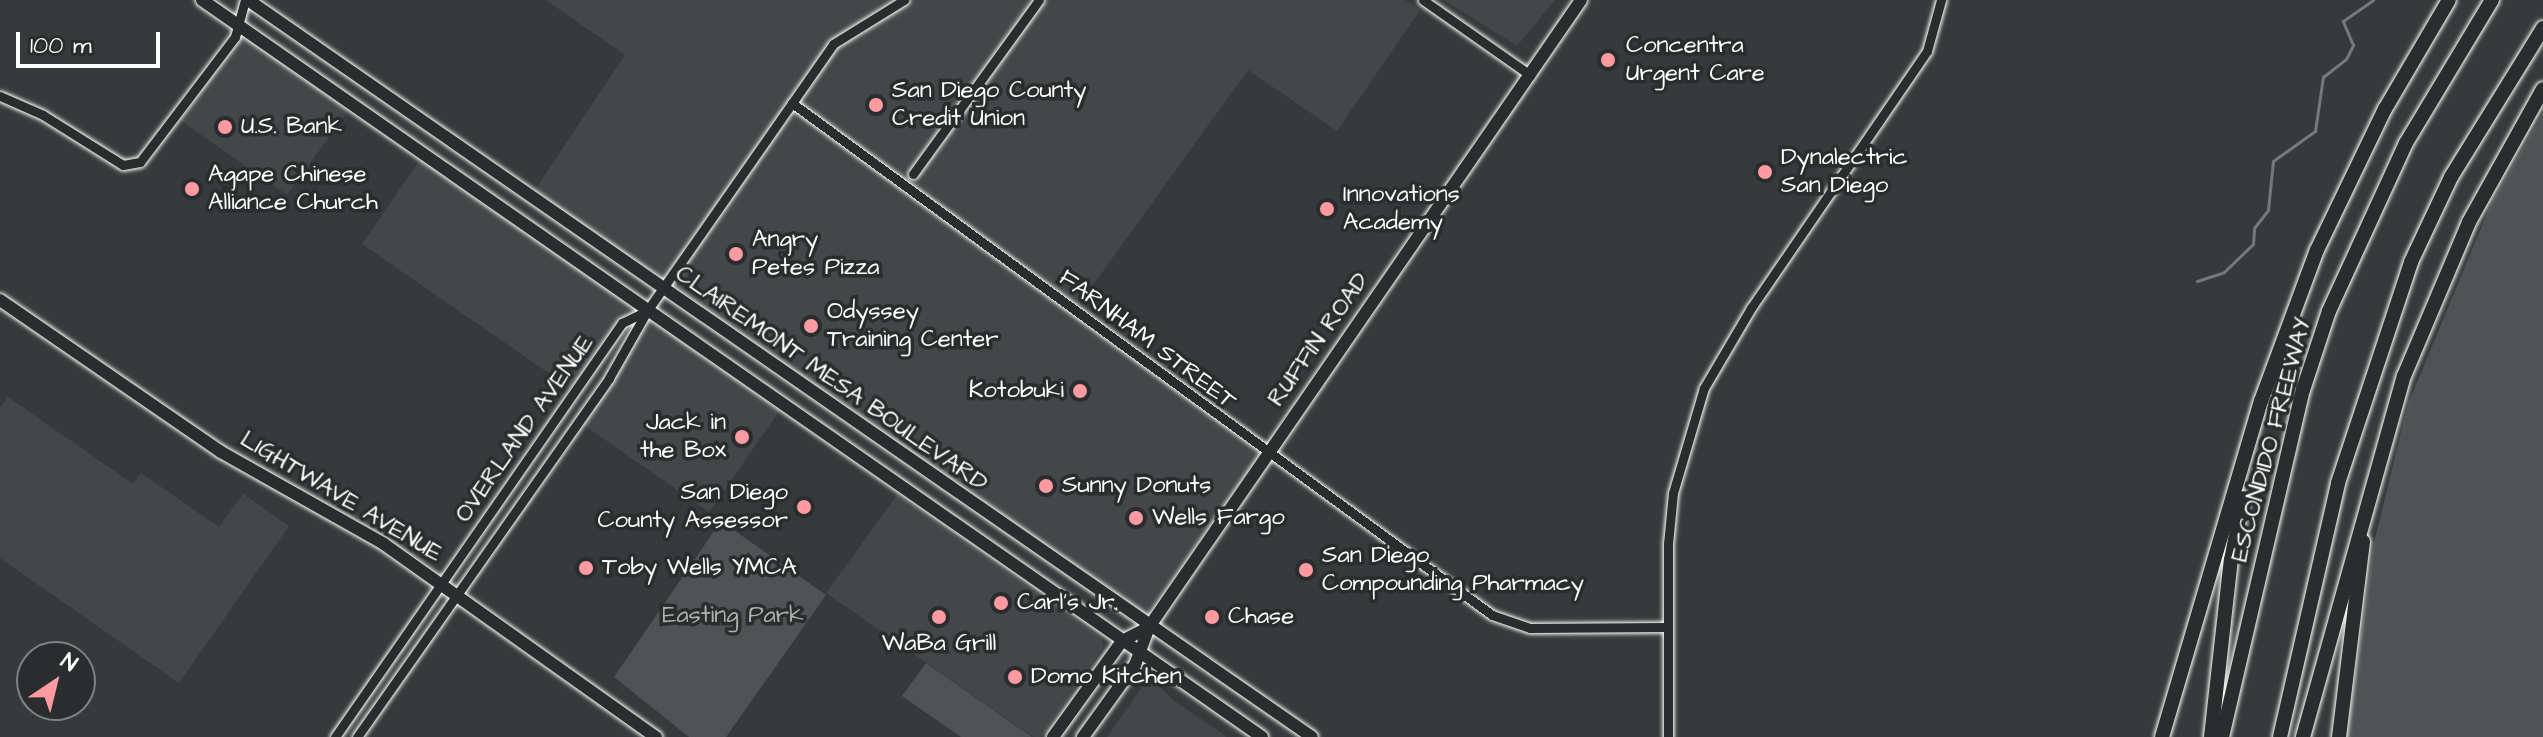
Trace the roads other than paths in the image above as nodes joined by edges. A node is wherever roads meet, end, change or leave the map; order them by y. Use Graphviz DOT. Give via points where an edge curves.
graph roads {
  1 [pos="202,0"];
  2 [pos="247,0"];
  3 [pos="904,0"];
  4 [pos="1039,0"];
  5 [pos="1423,0"];
  6 [pos="1581,0"];
  7 [pos="1941,0"];
  8 [pos="2492,0"];
  9 [pos="2447,2"];
  10 [pos="238,26"];
  11 [pos="2543,28"];
  12 [pos="1530,75"];
  13 [pos="2543,89"];
  14 [pos="0,96"];
  15 [pos="2543,96"];
  16 [pos="792,103"];
  17 [pos="2523,121"];
  18 [pos="913,174"];
  19 [pos="663,289"];
  20 [pos="0,300"];
  21 [pos="647,311"];
  22 [pos="2276,361"];
  23 [pos="1268,453"];
  24 [pos="2364,509"];
  25 [pos="443,584"];
  26 [pos="458,594"];
  27 [pos="1149,627"];
  28 [pos="1667,627"];
  29 [pos="1122,641"];
  30 [pos="1141,654"];
  31 [pos="335,737"];
  32 [pos="357,737"];
  33 [pos="656,737"];
  34 [pos="1053,737"];
  35 [pos="1083,737"];
  36 [pos="1262,737"];
  37 [pos="1312,737"];
  38 [pos="1668,737"];
  39 [pos="2162,737"];
  40 [pos="2211,737"];
  41 [pos="2222,737"];
  42 [pos="2280,737"];
  43 [pos="2303,737"];
  44 [pos="2339,737"];
  1 -- 10 [label="main road, CLAIREMONT MESA BOULEVARD"];
  2 -- 10 [label="street"];
  2 -- 19 [label="main road, CLAIREMONT MESA BOULEVARD"];
  3 -- 16 [label="street, OVERLAND AVENUE" via="833,44"];
  4 -- 18 [label="street"];
  5 -- 12 [label="street"];
  6 -- 12 [label="main road, RUFFIN ROAD"];
  7 -- 28 [label="street" via="1927,51 1751,308 1704,388 1673,493"];
  8 -- 41 [label="highway, ESCONDIDO FREEWAY" via="2406,143 2329,311 2303,390"];
  9 -- 22 [label="highway" via="2334,209"];
  10 -- 14 [label="street" via="148,157 132,165 112,160 43,115"];
  10 -- 21 [label="main road, CLAIREMONT MESA BOULEVARD"];
  11 -- 42 [label="highway" via="2451,177 2411,262 2338,483"];
  12 -- 23 [label="main road, RUFFIN ROAD"];
  13 -- 17 [label="highway"];
  15 -- 17 [label="highway"];
  16 -- 19 [label="street, OVERLAND AVENUE"];
  16 -- 23 [label="street, FARNHAM STREET"];
  17 -- 24 [label="highway" via="2434,301 2404,376"];
  19 -- 21 [label="street, OVERLAND AVENUE"];
  19 -- 27 [label="main road, CLAIREMONT MESA BOULEVARD"];
  20 -- 25 [label="main road, LIGHTWAVE AVENUE" via="221,452 384,544"];
  21 -- 25 [label="street, OVERLAND AVENUE" via="622,323"];
  21 -- 26 [label="street, OVERLAND AVENUE" via="638,334"];
  21 -- 29 [label="main road, CLAIREMONT MESA BOULEVARD"];
  22 -- 39 [label="highway"];
  22 -- 40 [label="highway" via="2231,560"];
  23 -- 27 [label="main road, RUFFIN ROAD"];
  23 -- 28 [label="street, FARNHAM STREET" via="1492,615 1530,628"];
  24 -- 43 [label="highway"];
  24 -- 44 [label="highway" via="2359,597"];
  25 -- 26 [label="main road, LIGHTWAVE AVENUE"];
  25 -- 31 [label="street, OVERLAND AVENUE"];
  26 -- 32 [label="street, OVERLAND AVENUE"];
  26 -- 33 [label="main road, LIGHTWAVE AVENUE"];
  27 -- 29 [label="main road, RUFFIN ROAD"];
  27 -- 30 [label="main road, RUFFIN ROAD"];
  27 -- 37 [label="main road, CLAIREMONT MESA BOULEVARD"];
  28 -- 38 [label="street"];
  29 -- 30 [label="main road, CLAIREMONT MESA BOULEVARD"];
  29 -- 34 [label="main road, RUFFIN ROAD"];
  30 -- 35 [label="main road, RUFFIN ROAD"];
  30 -- 36 [label="main road, CLAIREMONT MESA BOULEVARD"];
}
